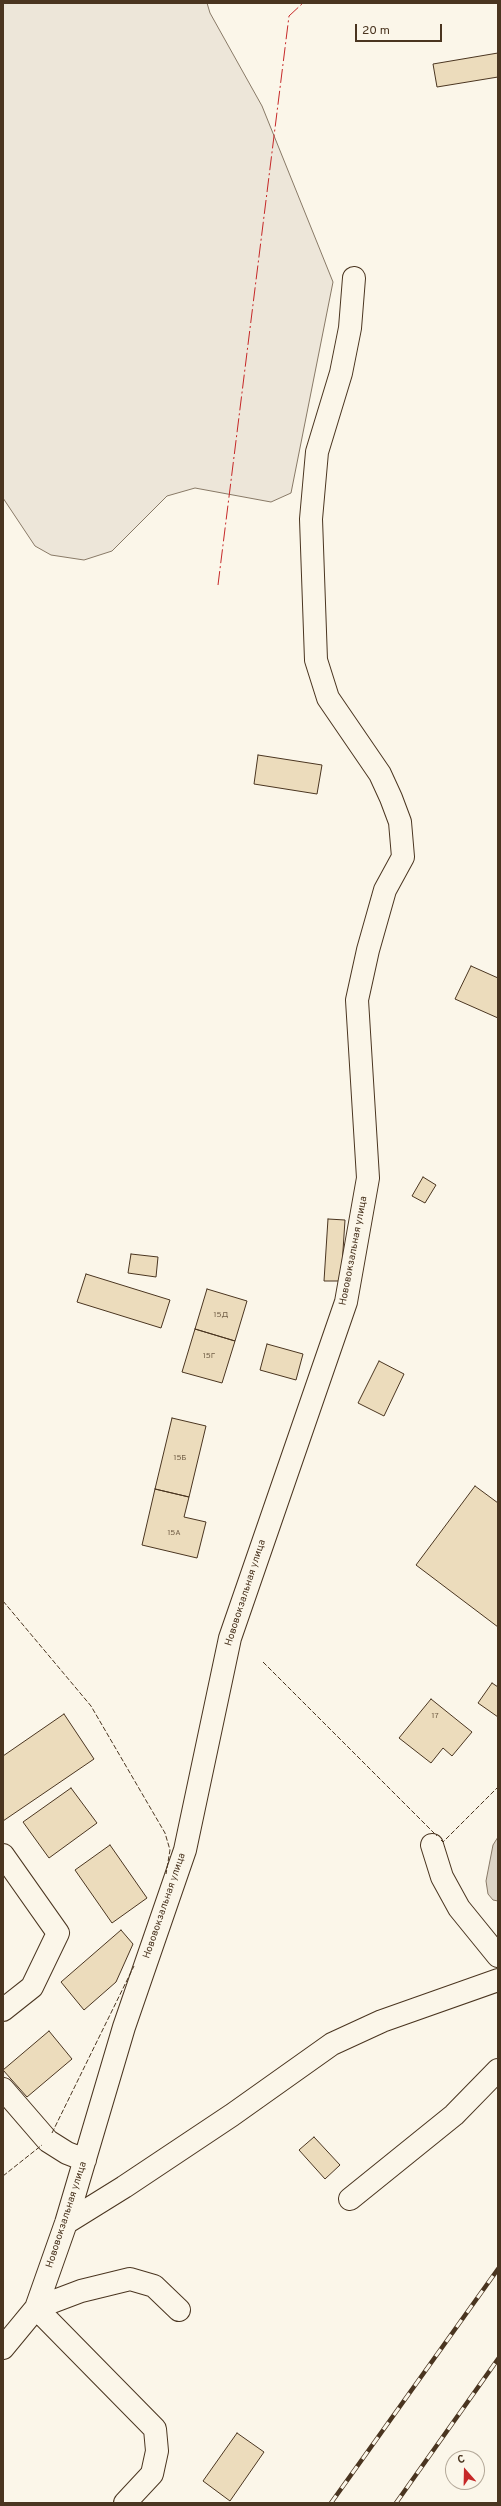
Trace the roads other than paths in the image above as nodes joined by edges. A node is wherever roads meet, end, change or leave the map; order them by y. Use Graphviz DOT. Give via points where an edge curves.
graph roads {
  1 [pos="354,278"];
  2 [pos="432,1845"];
  3 [pos="3,1855"];
  4 [pos="498,1956"];
  5 [pos="498,1980"];
  6 [pos="3,2010"];
  7 [pos="498,2070"];
  8 [pos="3,2089"];
  9 [pos="85,2160"];
  10 [pos="350,2199"];
  11 [pos="66,2222"];
  12 [pos="36,2308"];
  13 [pos="179,2310"];
  14 [pos="3,2348"];
  15 [pos="125,2503"];
  1 -- 9 [label="street, Нововокзальная улица" via="350,328 341,373 317,452 311,519 316,660 328,698 380,774 400,822 403,857 385,890 357,1000 368,1178 346,1302 230,1638 185,1850 124,2027"];
  2 -- 4 [label="street" via="442,1877 459,1908"];
  3 -- 6 [label="street" via="58,1933 32,1987"];
  5 -- 11 [label="street" via="382,2021 332,2044 124,2187"];
  7 -- 10 [label="street" via="454,2116"];
  8 -- 9 [label="street" via="48,2140"];
  9 -- 11 [label="street, Нововокзальная улица"];
  11 -- 12 [label="street, Нововокзальная улица"];
  12 -- 13 [label="street" via="81,2291 130,2280 154,2286"];
  12 -- 14 [label="street, Нововокзальная улица"];
  12 -- 15 [label="street" via="156,2429 158,2451 152,2474"];
}
